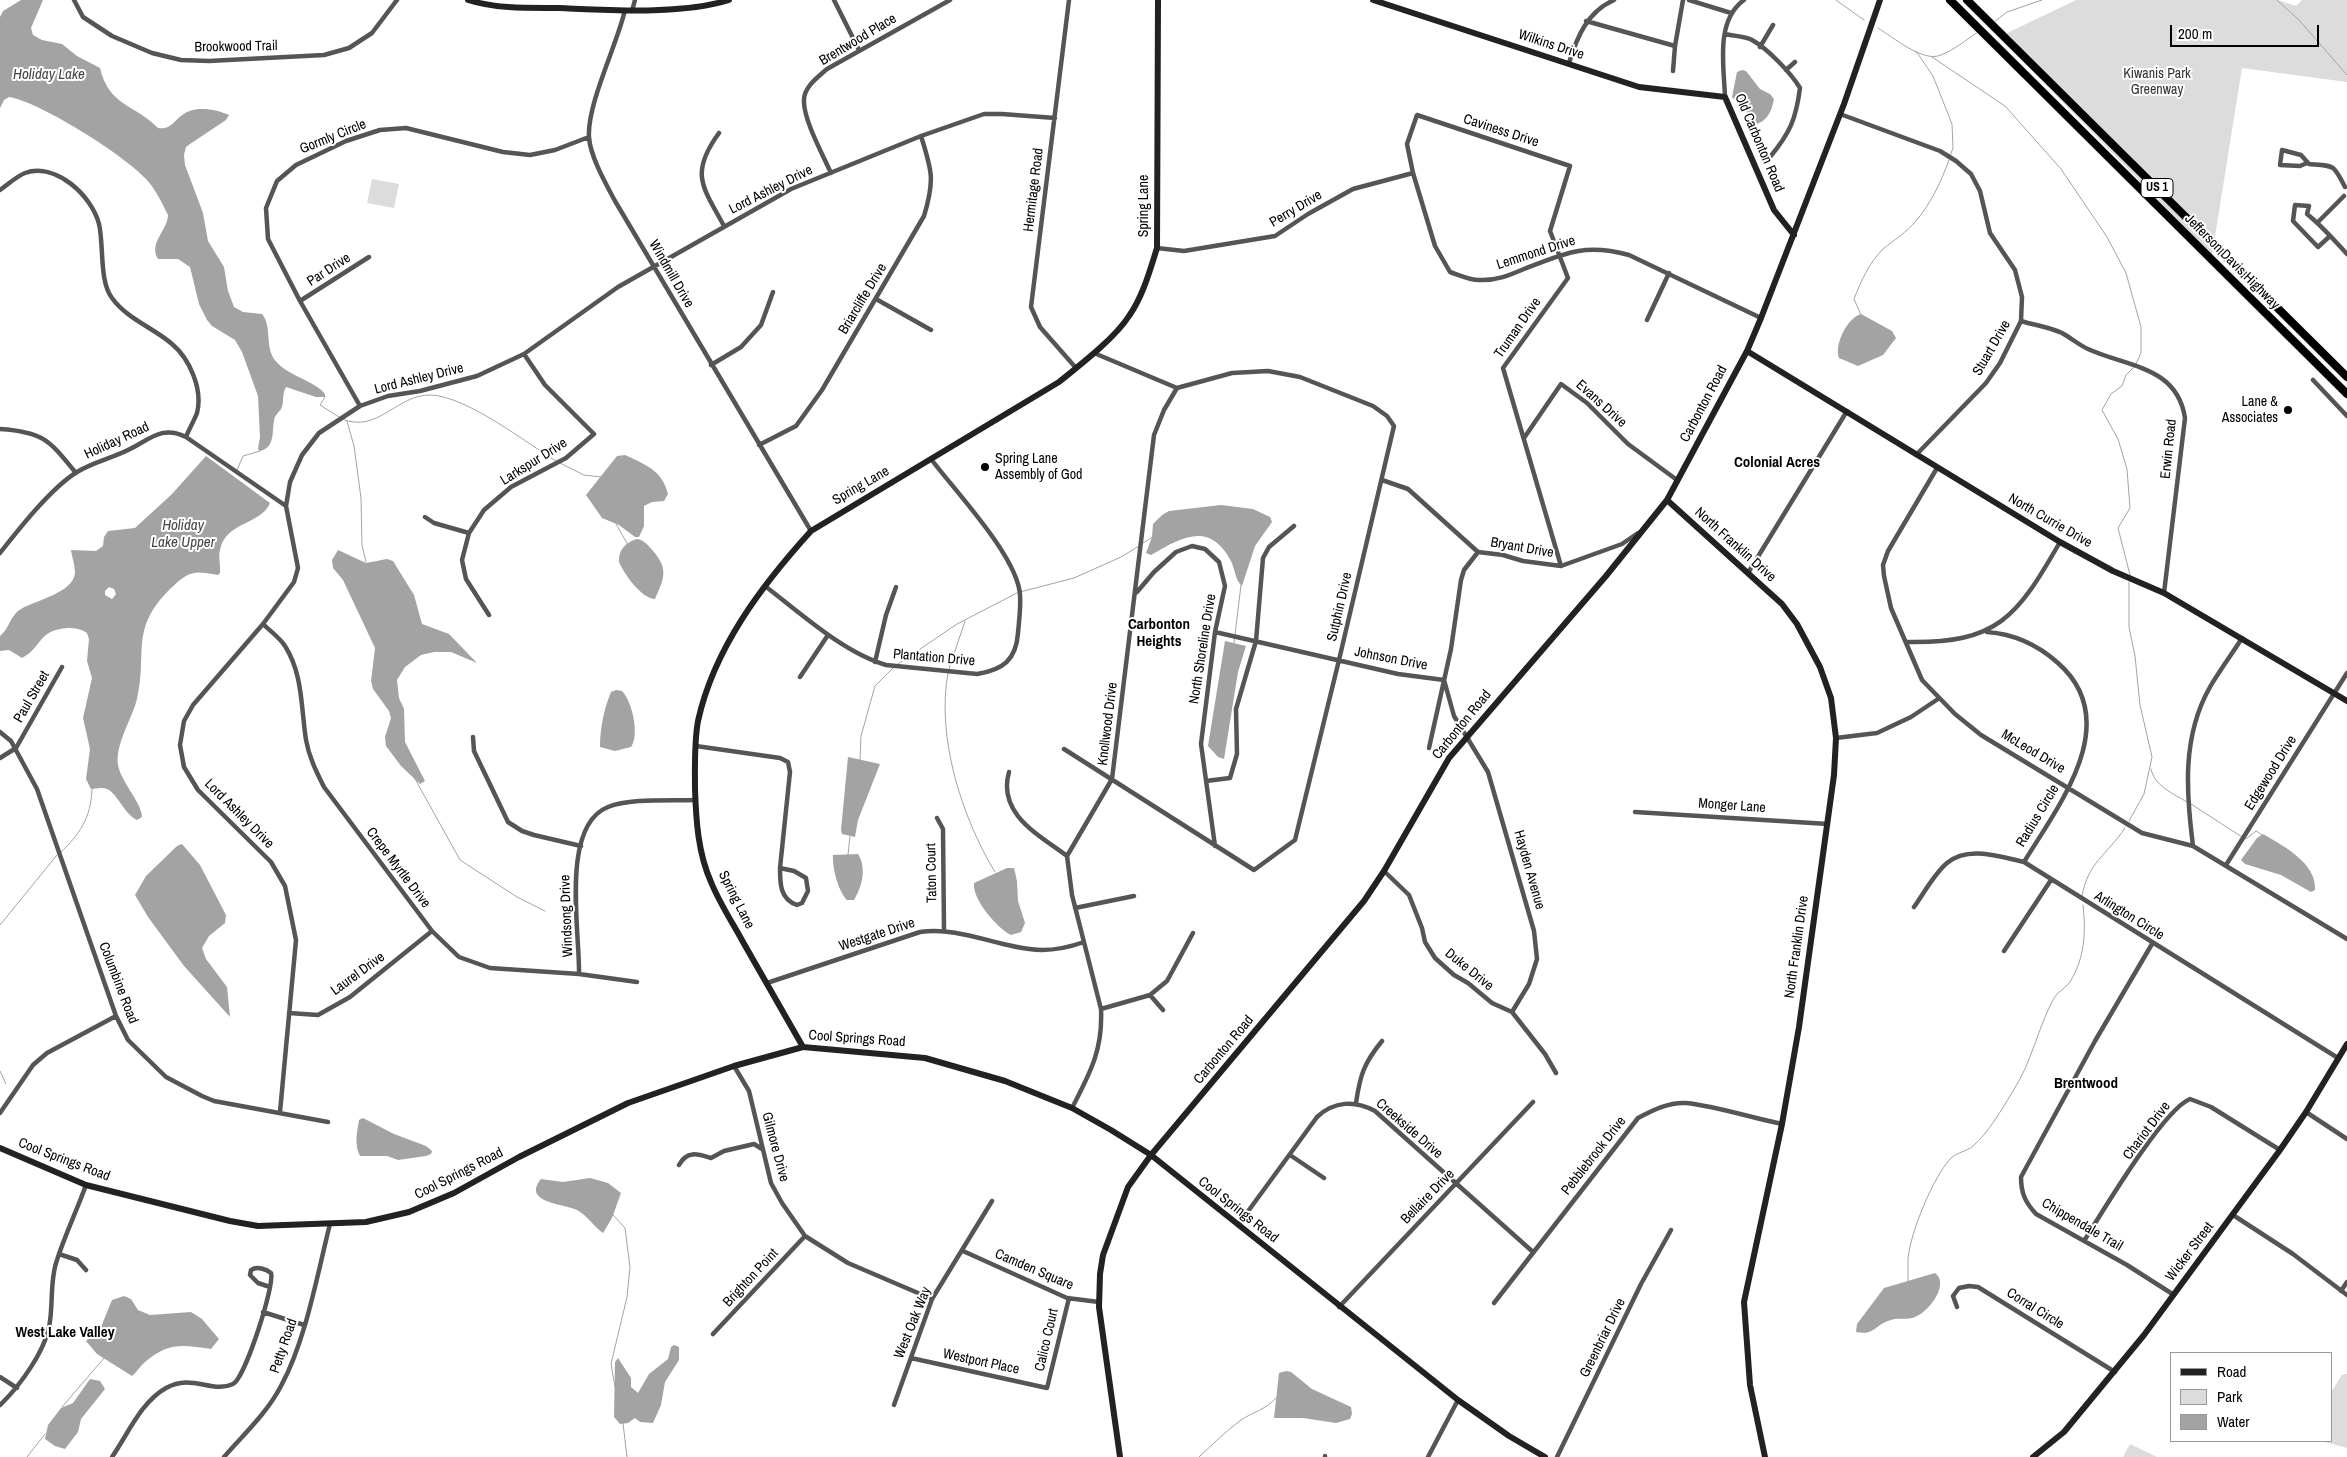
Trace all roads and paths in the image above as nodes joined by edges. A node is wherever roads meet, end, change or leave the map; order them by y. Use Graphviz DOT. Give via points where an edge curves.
graph roads {
  1 [pos="74,0"];
  2 [pos="397,0"];
  3 [pos="468,0"];
  4 [pos="635,0"];
  5 [pos="729,0"];
  6 [pos="834,0"];
  7 [pos="950,0"];
  8 [pos="1069,0"];
  9 [pos="1158,0"];
  10 [pos="1373,0"];
  11 [pos="1614,0"];
  12 [pos="1683,0"];
  13 [pos="1689,0"];
  14 [pos="1744,0"];
  15 [pos="1880,0"];
  16 [pos="1950,0"];
  17 [pos="1967,0"];
  18 [pos="629,10"];
  19 [pos="1730,13"];
  20 [pos="1586,21"];
  21 [pos="1773,25"];
  22 [pos="1725,34"];
  23 [pos="1674,46"];
  24 [pos="1760,47"];
  25 [pos="859,50"];
  26 [pos="1795,62"];
  27 [pos="1569,63"];
  28 [pos="1786,70"];
  29 [pos="1672,72"];
  30 [pos="1724,97"];
  31 [pos="1840,114"];
  32 [pos="1055,118"];
  33 [pos="1426,118"];
  34 [pos="719,133"];
  35 [pos="921,136"];
  36 [pos="589,137"];
  37 [pos="1770,156"];
  38 [pos="2307,163"];
  39 [pos="1570,166"];
  40 [pos="831,173"];
  41 [pos="1413,173"];
  42 [pos="2346,187"];
  43 [pos="0,190"];
  44 [pos="2346,197"];
  45 [pos="2318,222"];
  46 [pos="724,226"];
  47 [pos="1794,235"];
  48 [pos="2330,236"];
  49 [pos="1156,248"];
  50 [pos="1560,254"];
  51 [pos="2347,254"];
  52 [pos="369,257"];
  53 [pos="654,266"];
  54 [pos="1669,273"];
  55 [pos="773,292"];
  56 [pos="876,299"];
  57 [pos="300,302"];
  58 [pos="1761,318"];
  59 [pos="1647,320"];
  60 [pos="2021,321"];
  61 [pos="931,330"];
  62 [pos="1747,351"];
  63 [pos="1094,353"];
  64 [pos="524,354"];
  65 [pos="711,365"];
  66 [pos="1076,368"];
  67 [pos="2347,377"];
  68 [pos="2313,380"];
  69 [pos="1177,388"];
  70 [pos="2347,394"];
  71 [pos="360,406"];
  72 [pos="1847,411"];
  73 [pos="2347,416"];
  74 [pos="0,429"];
  75 [pos="186,437"];
  76 [pos="1524,438"];
  77 [pos="760,445"];
  78 [pos="1916,455"];
  79 [pos="931,459"];
  80 [pos="1937,468"];
  81 [pos="76,472"];
  82 [pos="1382,480"];
  83 [pos="1677,480"];
  84 [pos="1667,500"];
  85 [pos="286,506"];
  86 [pos="425,517"];
  87 [pos="1294,526"];
  88 [pos="1646,528"];
  89 [pos="811,531"];
  90 [pos="470,533"];
  91 [pos="2060,542"];
  92 [pos="1478,552"];
  93 [pos="0,553"];
  94 [pos="1561,566"];
  95 [pos="1748,573"];
  96 [pos="765,586"];
  97 [pos="896,587"];
  98 [pos="1136,593"];
  99 [pos="2164,593"];
  100 [pos="489,615"];
  101 [pos="263,624"];
  102 [pos="1215,632"];
  103 [pos="1987,632"];
  104 [pos="828,635"];
  105 [pos="2243,638"];
  106 [pos="1256,641"];
  107 [pos="1906,642"];
  108 [pos="1339,660"];
  109 [pos="875,662"];
  110 [pos="62,667"];
  111 [pos="2347,673"];
  112 [pos="800,677"];
  113 [pos="1444,680"];
  114 [pos="2335,694"];
  115 [pos="1938,698"];
  116 [pos="2347,701"];
  117 [pos="0,732"];
  118 [pos="1466,736"];
  119 [pos="473,737"];
  120 [pos="1836,738"];
  121 [pos="696,746"];
  122 [pos="16,748"];
  123 [pos="1429,748"];
  124 [pos="1064,749"];
  125 [pos="0,758"];
  126 [pos="1009,772"];
  127 [pos="1112,779"];
  128 [pos="1206,782"];
  129 [pos="2069,787"];
  130 [pos="695,800"];
  131 [pos="1635,812"];
  132 [pos="937,818"];
  133 [pos="1828,824"];
  134 [pos="581,846"];
  135 [pos="1215,846"];
  136 [pos="2193,846"];
  137 [pos="1066,856"];
  138 [pos="2024,862"];
  139 [pos="2226,865"];
  140 [pos="780,868"];
  141 [pos="1384,871"];
  142 [pos="2051,880"];
  143 [pos="1134,896"];
  144 [pos="1914,907"];
  145 [pos="1075,908"];
  146 [pos="944,930"];
  147 [pos="432,931"];
  148 [pos="1193,932"];
  149 [pos="2347,939"];
  150 [pos="1084,942"];
  151 [pos="2152,944"];
  152 [pos="2004,951"];
  153 [pos="579,974"];
  154 [pos="637,982"];
  155 [pos="767,982"];
  156 [pos="1150,995"];
  157 [pos="1101,1009"];
  158 [pos="1163,1010"];
  159 [pos="1512,1012"];
  160 [pos="290,1013"];
  161 [pos="116,1016"];
  162 [pos="1382,1041"];
  163 [pos="2347,1044"];
  164 [pos="803,1047"];
  165 [pos="2338,1058"];
  166 [pos="734,1066"];
  167 [pos="1556,1073"];
  168 [pos="1356,1102"];
  169 [pos="1533,1102"];
  170 [pos="1072,1108"];
  171 [pos="280,1112"];
  172 [pos="2306,1112"];
  173 [pos="0,1113"];
  174 [pos="328,1122"];
  175 [pos="1782,1124"];
  176 [pos="2347,1139"];
  177 [pos="0,1148"];
  178 [pos="762,1149"];
  179 [pos="2280,1150"];
  180 [pos="1151,1155"];
  181 [pos="1290,1155"];
  182 [pos="679,1165"];
  183 [pos="1324,1178"];
  184 [pos="1456,1184"];
  185 [pos="86,1185"];
  186 [pos="992,1201"];
  187 [pos="2233,1216"];
  188 [pos="330,1224"];
  189 [pos="1238,1225"];
  190 [pos="1671,1230"];
  191 [pos="805,1236"];
  192 [pos="2084,1240"];
  193 [pos="963,1251"];
  194 [pos="1533,1252"];
  195 [pos="59,1254"];
  196 [pos="86,1270"];
  197 [pos="2347,1282"];
  198 [pos="270,1287"];
  199 [pos="2341,1291"];
  200 [pos="2174,1295"];
  201 [pos="2347,1295"];
  202 [pos="1069,1298"];
  203 [pos="932,1299"];
  204 [pos="1099,1302"];
  205 [pos="1494,1302"];
  206 [pos="1339,1307"];
  207 [pos="1957,1307"];
  208 [pos="263,1312"];
  209 [pos="304,1325"];
  210 [pos="713,1334"];
  211 [pos="911,1358"];
  212 [pos="2115,1372"];
  213 [pos="0,1377"];
  214 [pos="17,1388"];
  215 [pos="1047,1388"];
  216 [pos="1458,1400"];
  217 [pos="0,1405"];
  218 [pos="894,1405"];
  219 [pos="112,1457"];
  220 [pos="224,1457"];
  221 [pos="1120,1457"];
  222 [pos="1428,1457"];
  223 [pos="1545,1457"];
  224 [pos="1557,1457"];
  225 [pos="1765,1457"];
  226 [pos="2033,1457"];
  1 -- 2 [label="street, Brookwood Trail" via="82,17 112,36 152,53 181,60 209,61 324,55 350,48 372,33"];
  3 -- 18 [label="street" via="513,7"];
  4 -- 18 [label="street, Windmill Drive"];
  5 -- 18 [label="street" via="713,5"];
  6 -- 25 [label="street"];
  7 -- 25 [label="street, Brentwood Place"];
  8 -- 32 [label="street, Hermitage Road"];
  9 -- 49 [label="street, Spring Lane"];
  10 -- 27 [label="street, Wilkins Drive"];
  11 -- 20 [label="street"];
  12 -- 23 [label="street"];
  13 -- 19 [label="street"];
  14 -- 19 [label="street"];
  15 -- 31 [label="street, Carbonton Road"];
  16 -- 70 [label="highway, Jefferson Davis Highway / US 1"];
  17 -- 67 [label="highway, Jefferson Davis Highway / US 1"];
  18 -- 36 [label="street, Windmill Drive" via="593,111"];
  19 -- 22 [label="street, Old Carbonton Road"];
  20 -- 23 [label="street"];
  20 -- 27 [label="street"];
  21 -- 24 [label="street"];
  22 -- 24 [label="street" via="1752,40"];
  22 -- 30 [label="street, Old Carbonton Road"];
  23 -- 29 [label="street"];
  24 -- 28 [label="street"];
  25 -- 40 [label="street, Brentwood Place" via="827,69 810,84 804,99 810,126"];
  26 -- 28 [label="street"];
  27 -- 30 [label="street, Wilkins Drive" via="1639,87"];
  28 -- 37 [label="street" via="1800,88 1796,115 1791,129"];
  30 -- 47 [label="street, Old Carbonton Road" via="1774,210"];
  31 -- 47 [label="street, Carbonton Road"];
  31 -- 60 [label="street, Stuart Drive" via="1940,151 1971,174 1980,191 1990,234 2015,270 2022,297"];
  32 -- 35 [label="street, Lord Ashley Drive" via="984,114"];
  32 -- 66 [label="street, Hermitage Road" via="1031,307 1040,327"];
  33 -- 39 [label="street, Caviness Drive"];
  33 -- 41 [label="street, Lemmond Drive" via="1417,115 1407,144"];
  34 -- 46 [label="street" via="701,166 701,183"];
  35 -- 40 [label="street, Lord Ashley Drive"];
  35 -- 56 [label="street, Briarcliffe Drive" via="932,170 931,195 924,216"];
  36 -- 53 [label="street, Windmill Drive" via="607,186"];
  36 -- 57 [label="street, Gormly Circle" via="555,150 530,155 503,152 406,128 380,130 346,141 296,165 277,181 266,208 268,239"];
  38 -- 38 [label="street" via="2301,155 2282,150 2280,164 2300,166"];
  38 -- 42 [label="street" via="2335,168"];
  39 -- 50 [label="street, Truman Drive" via="1550,231"];
  40 -- 46 [label="street, Lord Ashley Drive" via="791,189"];
  41 -- 49 [label="street, Perry Drive" via="1353,190 1275,236 1184,251"];
  41 -- 50 [label="street, Lemmond Drive" via="1435,246 1450,272 1478,281 1502,278"];
  42 -- 44 [label="street" via="2343,191"];
  43 -- 75 [label="street" via="25,173 44,171 62,177 82,193 99,222 105,279 111,298 172,344 187,362 196,384 197,411"];
  44 -- 45 [label="street"];
  45 -- 48 [label="street"];
  45 -- 48 [label="street" via="2307,214 2309,206 2295,204 2293,221 2318,247"];
  46 -- 53 [label="street, Lord Ashley Drive"];
  47 -- 58 [label="street, Carbonton Road"];
  48 -- 51 [label="street"];
  49 -- 63 [label="street, Spring Lane" via="1147,278 1129,316"];
  50 -- 54 [label="street, Lemmond Drive" via="1580,249 1608,249 1629,254"];
  50 -- 76 [label="street, Truman Drive" via="1568,278 1503,368"];
  52 -- 57 [label="street, Par Drive"];
  53 -- 64 [label="street, Lord Ashley Drive" via="618,287"];
  53 -- 65 [label="street, Windmill Drive"];
  54 -- 58 [label="street, Lemmond Drive"];
  54 -- 59 [label="street"];
  55 -- 65 [label="street" via="761,325 741,347"];
  56 -- 61 [label="street"];
  56 -- 77 [label="street, Briarcliffe Drive" via="822,390 796,426"];
  57 -- 71 [label="street, Gormly Circle"];
  58 -- 62 [label="street, Carbonton Road"];
  60 -- 78 [label="street, Stuart Drive" via="1986,383"];
  60 -- 99 [label="street, Erwin Road" via="2048,328 2088,349 2147,368 2183,403 2185,418"];
  62 -- 72 [label="street, North Currie Drive"];
  62 -- 83 [label="street, Carbonton Road"];
  63 -- 66 [label="street, Spring Lane"];
  63 -- 69 [label="street"];
  64 -- 71 [label="street, Lord Ashley Drive" via="478,376 388,396"];
  64 -- 90 [label="street, Larkspur Drive" via="545,385 594,434 566,458 511,487 484,510"];
  65 -- 77 [label="street, Windmill Drive"];
  66 -- 79 [label="street, Spring Lane" via="1059,382"];
  68 -- 73 [label="street"];
  69 -- 82 [label="street, Sutphin Drive" via="1232,373 1268,371 1300,377 1373,406 1394,426"];
  69 -- 98 [label="street, Knollwood Drive" via="1154,435"];
  71 -- 85 [label="street, Lord Ashley Drive" via="319,433 306,450 290,482"];
  72 -- 78 [label="street, North Currie Drive"];
  72 -- 95 [label="street"];
  74 -- 81 [label="street" via="41,436"];
  75 -- 81 [label="street, Holiday Road" via="176,432 164,432"];
  75 -- 85 [label="street, Holiday Road"];
  76 -- 83 [label="street, Evans Drive" via="1562,384 1587,403 1628,444"];
  76 -- 94 [label="street, Truman Drive"];
  77 -- 89 [label="street, Windmill Drive"];
  78 -- 80 [label="street, North Currie Drive"];
  79 -- 89 [label="street, Spring Lane"];
  79 -- 109 [label="street, Plantation Drive" via="1004,553 1016,574 1020,594 1017,647 1007,663 992,672 977,674 886,666"];
  80 -- 91 [label="street, North Currie Drive"];
  80 -- 107 [label="street, McLeod Drive" via="1883,565 1891,608"];
  81 -- 93 [label="street, Holiday Road" via="45,500"];
  82 -- 92 [label="street, Bryant Drive" via="1408,489"];
  82 -- 108 [label="street, Sutphin Drive"];
  83 -- 84 [label="street, Carbonton Road"];
  84 -- 88 [label="street, Carbonton Road"];
  84 -- 95 [label="street, North Franklin Drive"];
  85 -- 101 [label="street, Lord Ashley Drive" via="298,568 294,582"];
  86 -- 90 [label="street" via="434,523"];
  87 -- 106 [label="street" via="1269,547 1263,558"];
  88 -- 94 [label="street, Bryant Drive" via="1622,544"];
  88 -- 118 [label="street, Carbonton Road"];
  89 -- 96 [label="street, Spring Lane"];
  90 -- 100 [label="street, Larkspur Drive" via="462,560 466,579"];
  91 -- 99 [label="street, North Currie Drive"];
  91 -- 103 [label="street" via="2037,583 2008,616"];
  92 -- 94 [label="street, Bryant Drive"];
  92 -- 113 [label="street" via="1464,570 1461,580"];
  95 -- 120 [label="street, North Franklin Drive" via="1782,604 1809,644 1831,698"];
  96 -- 104 [label="street, Plantation Drive"];
  96 -- 121 [label="street, Spring Lane" via="728,643 710,681 698,722"];
  97 -- 109 [label="street"];
  98 -- 102 [label="street, North Shoreline Drive" via="1176,552 1192,546 1205,549 1219,562 1225,586"];
  98 -- 127 [label="street, Knollwood Drive"];
  99 -- 105 [label="street, North Currie Drive"];
  101 -- 147 [label="street, Crepe Myrtle Drive" via="284,644 294,663 306,741 312,764 324,787"];
  101 -- 160 [label="street, Lord Ashley Drive" via="194,705 184,721 180,745 184,767 198,790 271,862 285,886 296,940"];
  102 -- 106 [label="street, Johnson Drive"];
  102 -- 128 [label="street, North Shoreline Drive" via="1201,744"];
  103 -- 107 [label="street" via="1957,640"];
  103 -- 129 [label="street, Radius Circle" via="2002,633 2040,649 2064,667 2079,688 2085,706 2087,736 2080,764"];
  104 -- 109 [label="street, Plantation Drive"];
  104 -- 112 [label="street"];
  105 -- 114 [label="street, North Currie Drive"];
  105 -- 136 [label="street" via="2210,688 2192,730 2188,764"];
  106 -- 108 [label="street, Johnson Drive"];
  106 -- 128 [label="street" via="1236,709 1237,754 1230,778"];
  107 -- 115 [label="street, McLeod Drive" via="1922,680"];
  108 -- 113 [label="street, Johnson Drive" via="1398,674"];
  108 -- 135 [label="street, Sutphin Drive" via="1295,840 1254,870"];
  110 -- 122 [label="street, Paul Street"];
  111 -- 114 [label="street, Edgewood Drive"];
  113 -- 118 [label="street, Johnson Drive" via="1454,716"];
  113 -- 123 [label="street"];
  114 -- 116 [label="street, North Currie Drive"];
  114 -- 139 [label="street, Edgewood Drive"];
  115 -- 120 [label="street" via="1911,717 1877,733"];
  115 -- 129 [label="street, McLeod Drive" via="1978,732"];
  117 -- 122 [label="street, Columbine Road"];
  118 -- 141 [label="street, Carbonton Road" via="1448,760"];
  118 -- 159 [label="street, Hayden Avenue" via="1488,772 1534,931 1537,959 1529,984"];
  119 -- 134 [label="street" via="474,751 508,822 534,835"];
  120 -- 133 [label="street, North Franklin Drive"];
  121 -- 130 [label="street, Spring Lane"];
  121 -- 140 [label="street" via="780,758 788,762 790,772"];
  122 -- 125 [label="street, Paul Street"];
  122 -- 161 [label="street, Columbine Road" via="37,789"];
  124 -- 127 [label="street, Sutphin Drive"];
  126 -- 137 [label="street" via="1006,782 1012,808 1029,830"];
  127 -- 135 [label="street, Sutphin Drive"];
  127 -- 137 [label="street, Knollwood Drive"];
  128 -- 135 [label="street, North Shoreline Drive"];
  129 -- 136 [label="street, McLeod Drive" via="2142,833"];
  129 -- 138 [label="street, Radius Circle"];
  130 -- 134 [label="street, Windsong Drive" via="609,806 589,822"];
  130 -- 155 [label="street, Spring Lane" via="700,848 710,882"];
  131 -- 133 [label="street, Monger Lane"];
  132 -- 146 [label="street, Taton Court" via="943,830"];
  133 -- 175 [label="street, North Franklin Drive"];
  134 -- 153 [label="street, Windsong Drive" via="576,884"];
  136 -- 139 [label="street, McLeod Drive"];
  137 -- 145 [label="street"];
  138 -- 142 [label="street, Arlington Circle"];
  138 -- 144 [label="street, Arlington Circle" via="1985,854 1959,857 1948,862"];
  139 -- 149 [label="street, McLeod Drive"];
  140 -- 140 [label="street" via="806,878 808,891 802,903 797,905 786,899 781,891"];
  141 -- 159 [label="street, Duke Drive" via="1409,895 1425,942 1435,958 1492,1003"];
  141 -- 180 [label="street, Carbonton Road" via="1353,916"];
  142 -- 151 [label="street, Arlington Circle"];
  142 -- 152 [label="street"];
  143 -- 145 [label="street"];
  145 -- 150 [label="street"];
  146 -- 150 [label="street, Westgate Drive" via="1038,950"];
  146 -- 155 [label="street, Westgate Drive" via="920,932"];
  147 -- 153 [label="street, Crepe Myrtle Drive" via="459,957 490,968"];
  147 -- 160 [label="street, Laurel Drive" via="350,997 318,1015"];
  148 -- 156 [label="street" via="1167,981"];
  150 -- 157 [label="street"];
  151 -- 165 [label="street, Arlington Circle"];
  151 -- 192 [label="street, Chippendale Trail" via="2021,1177 2021,1192 2036,1214"];
  153 -- 154 [label="street, Crepe Myrtle Drive"];
  155 -- 164 [label="street, Spring Lane"];
  156 -- 157 [label="street"];
  156 -- 158 [label="street"];
  157 -- 170 [label="street" via="1102,1028 1094,1066"];
  159 -- 167 [label="street, Duke Drive"];
  160 -- 171 [label="street, Lord Ashley Drive"];
  161 -- 171 [label="street, Columbine Road" via="128,1040 166,1077 214,1101"];
  161 -- 173 [label="street" via="47,1053 33,1066"];
  162 -- 168 [label="street" via="1366,1061"];
  163 -- 165 [label="street, Wicker Street"];
  164 -- 166 [label="street, Cool Springs Road"];
  164 -- 170 [label="street, Cool Springs Road" via="925,1058 1005,1081"];
  165 -- 172 [label="street, Wicker Street"];
  166 -- 178 [label="street, Gilmore Drive" via="749,1091"];
  166 -- 188 [label="street, Cool Springs Road" via="628,1103 454,1193 409,1212 366,1222"];
  168 -- 181 [label="street, Creekside Drive" via="1324,1110"];
  168 -- 184 [label="street, Creekside Drive" via="1375,1111"];
  169 -- 184 [label="street, Bellaire Drive"];
  170 -- 180 [label="street, Cool Springs Road"];
  171 -- 174 [label="street, Columbine Road"];
  172 -- 176 [label="street"];
  172 -- 179 [label="street, Wicker Street"];
  175 -- 194 [label="street, Pebblebrook Drive" via="1685,1103 1652,1110 1628,1129"];
  175 -- 225 [label="street, North Franklin Drive" via="1744,1302 1750,1385"];
  177 -- 185 [label="street, Cool Springs Road"];
  178 -- 182 [label="street" via="754,1144 724,1151 711,1158 692,1154 683,1158"];
  178 -- 191 [label="street, Gilmore Drive" via="771,1183"];
  179 -- 187 [label="street, Wicker Street"];
  179 -- 192 [label="street, Chariot Drive" via="2211,1107 2190,1099 2184,1101 2161,1126"];
  180 -- 189 [label="street, Cool Springs Road"];
  180 -- 204 [label="street, Carbonton Road" via="1128,1187 1115,1220 1103,1255"];
  181 -- 183 [label="street"];
  181 -- 189 [label="street, Creekside Drive"];
  184 -- 194 [label="street, Creekside Drive"];
  184 -- 206 [label="street, Bellaire Drive"];
  185 -- 188 [label="street, Cool Springs Road" via="258,1226"];
  185 -- 195 [label="street"];
  186 -- 193 [label="street, West Oak Way"];
  187 -- 199 [label="street" via="2293,1254"];
  187 -- 200 [label="street, Wicker Street"];
  188 -- 209 [label="street, Petty Road"];
  189 -- 206 [label="street, Cool Springs Road"];
  190 -- 224 [label="street, Greenbriar Drive"];
  191 -- 203 [label="street, Gilmore Drive" via="848,1264"];
  191 -- 210 [label="street, Brighton Point"];
  192 -- 200 [label="street, Chippendale Trail"];
  193 -- 202 [label="street, Camden Square"];
  193 -- 203 [label="street, West Oak Way"];
  194 -- 205 [label="street, Pebblebrook Drive"];
  195 -- 196 [label="street" via="76,1260"];
  195 -- 214 [label="street" via="54,1269 50,1323 38,1356"];
  197 -- 199 [label="street"];
  198 -- 198 [label="street" via="252,1279 252,1270 269,1271"];
  198 -- 208 [label="street"];
  199 -- 201 [label="street"];
  200 -- 212 [label="street, Wicker Street"];
  202 -- 204 [label="street, Camden Square"];
  202 -- 215 [label="street, Calico Court"];
  203 -- 211 [label="street, West Oak Way"];
  204 -- 221 [label="street, Carbonton Road"];
  206 -- 216 [label="street, Cool Springs Road"];
  207 -- 212 [label="street, Corral Circle" via="1953,1296 1959,1288 1978,1287"];
  208 -- 209 [label="street"];
  208 -- 219 [label="street" via="244,1366 234,1384 218,1387 193,1381 167,1387 148,1404"];
  209 -- 220 [label="street, Petty Road" via="282,1386"];
  211 -- 215 [label="street, Westport Place"];
  211 -- 218 [label="street, West Oak Way"];
  212 -- 226 [label="street, Wicker Street" via="2064,1432"];
  213 -- 214 [label="street"];
  214 -- 217 [label="street"];
  216 -- 222 [label="street"];
  216 -- 223 [label="street, Cool Springs Road"];
}
